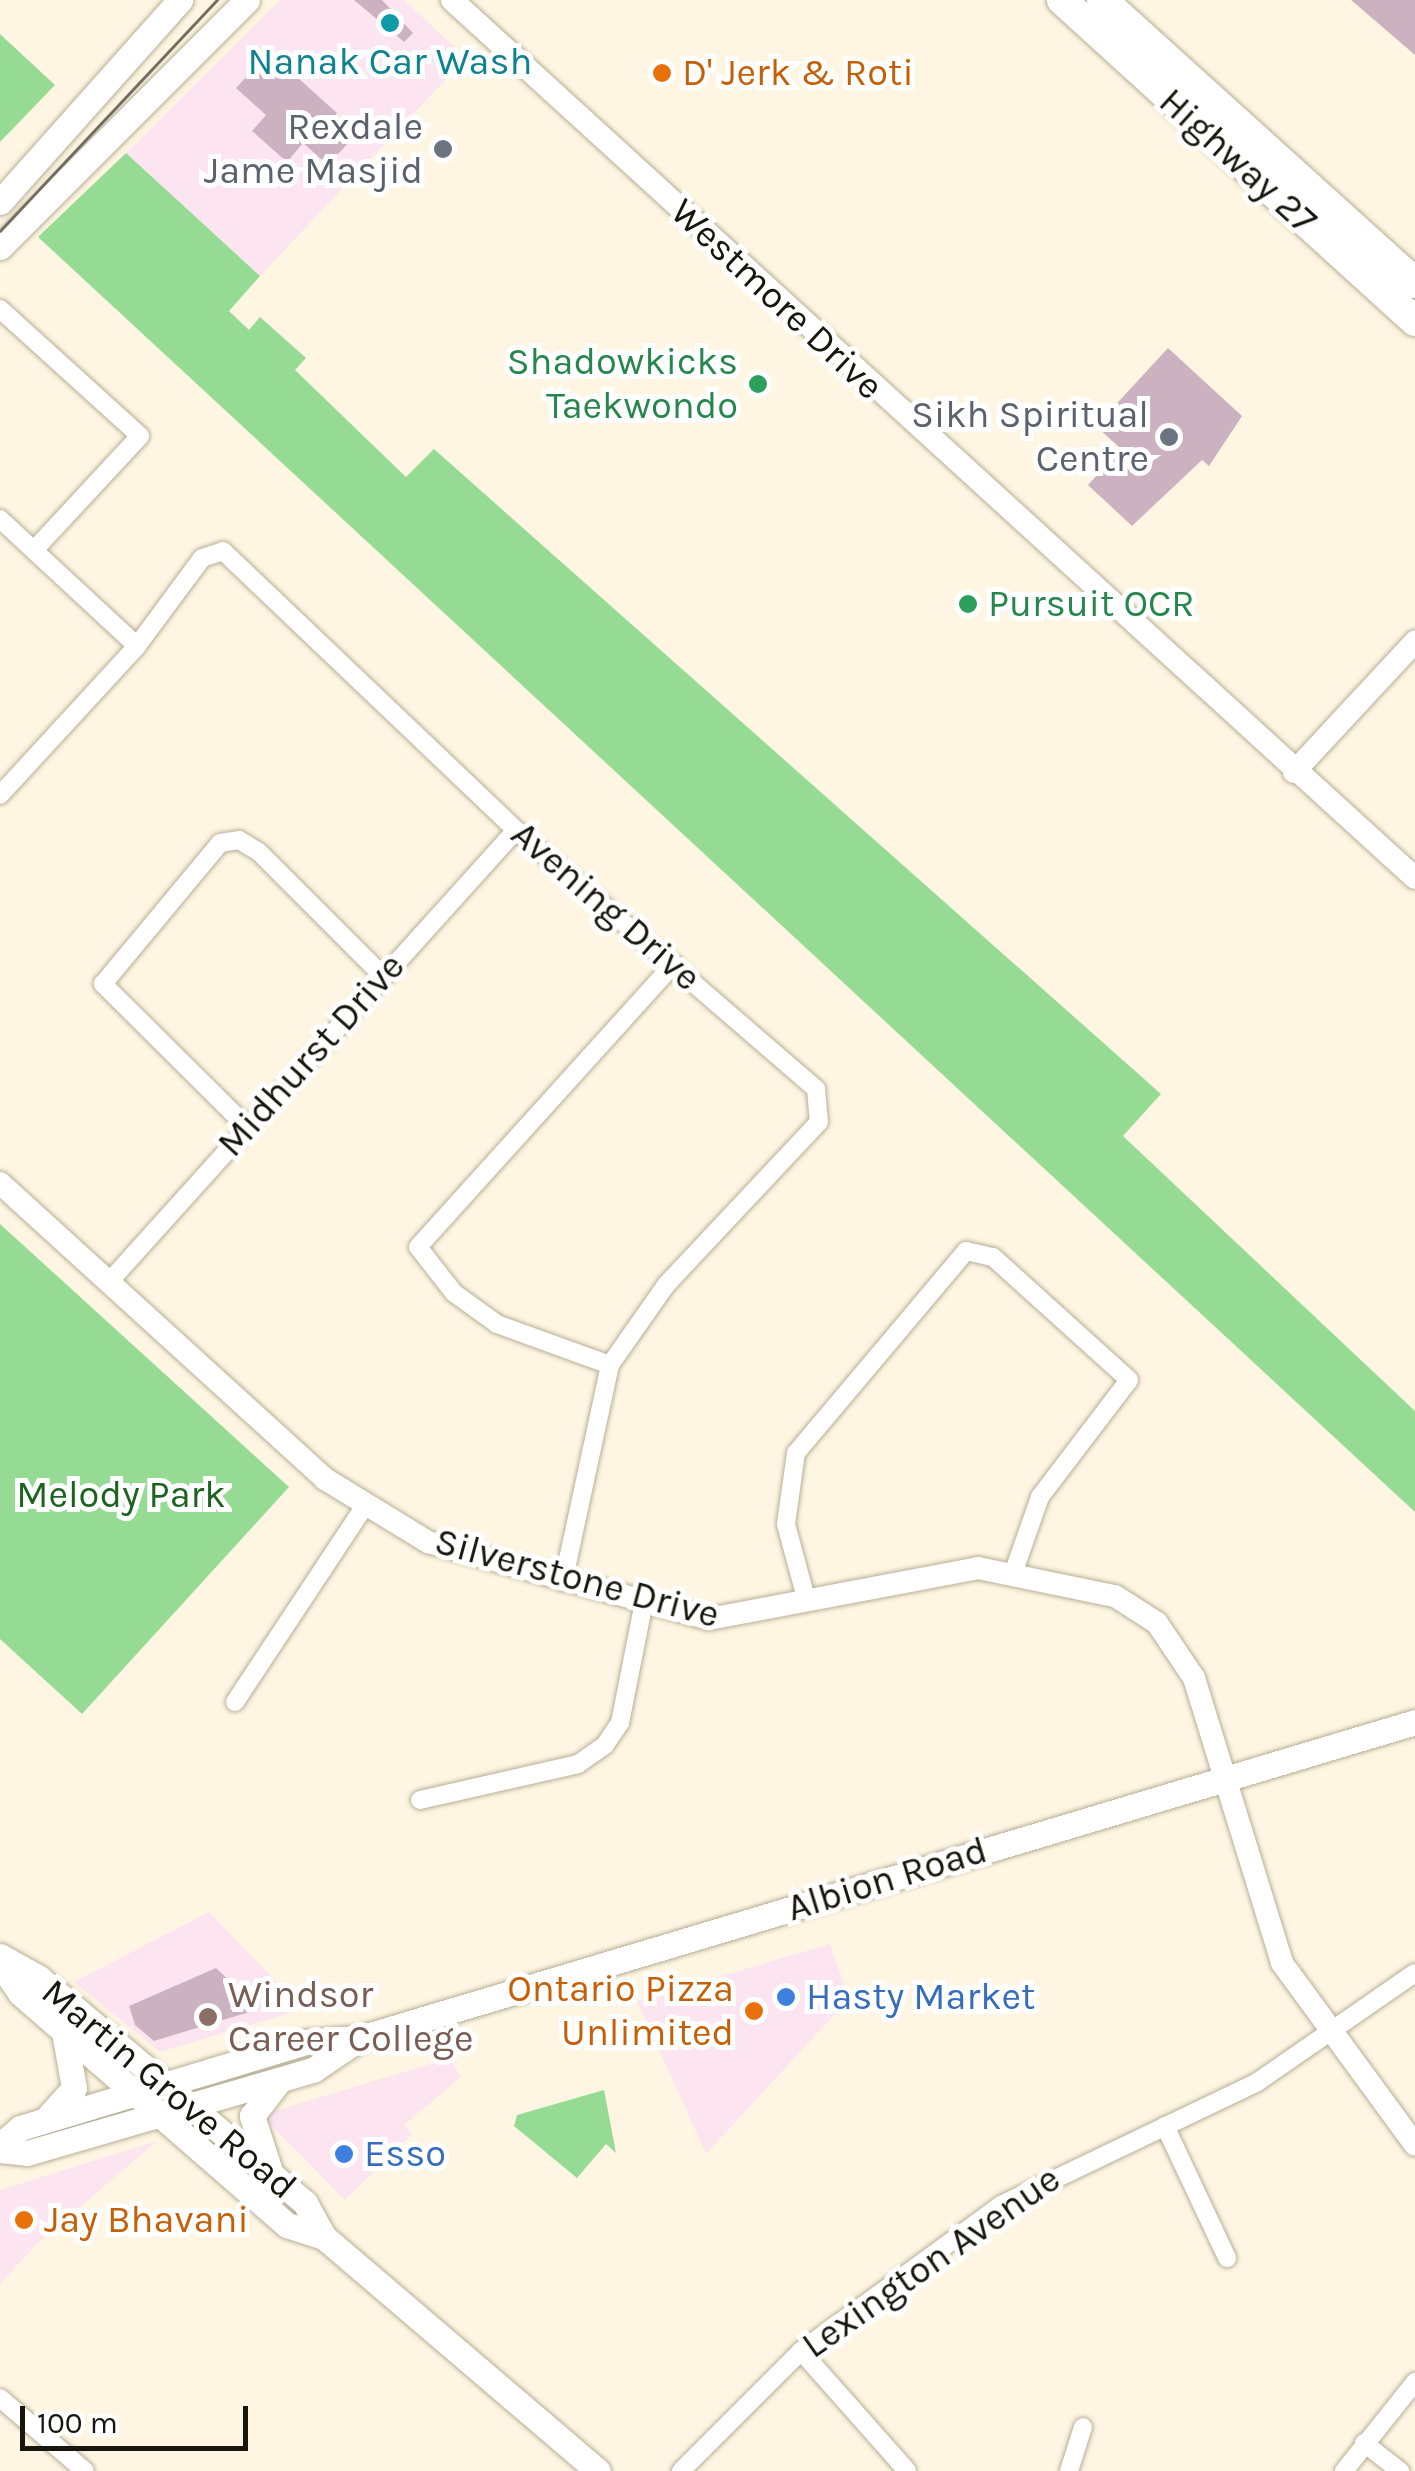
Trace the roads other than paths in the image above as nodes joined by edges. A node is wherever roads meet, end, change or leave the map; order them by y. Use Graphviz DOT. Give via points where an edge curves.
graph roads {
  1 [pos="180,0"];
  2 [pos="246,0"];
  3 [pos="452,0"];
  4 [pos="1062,0"];
  5 [pos="1102,0"];
  6 [pos="0,202"];
  7 [pos="0,247"];
  8 [pos="1415,282"];
  9 [pos="0,309"];
  10 [pos="1415,322"];
  11 [pos="0,518"];
  12 [pos="34,550"];
  13 [pos="1415,642"];
  14 [pos="137,646"];
  15 [pos="1294,772"];
  16 [pos="0,796"];
  17 [pos="516,830"];
  18 [pos="1415,878"];
  19 [pos="674,964"];
  20 [pos="382,975"];
  21 [pos="246,1126"];
  22 [pos="0,1184"];
  23 [pos="110,1282"];
  24 [pos="610,1365"];
  25 [pos="364,1507"];
  26 [pos="1014,1572"];
  27 [pos="563,1582"];
  28 [pos="644,1602"];
  29 [pos="807,1602"];
  30 [pos="234,1702"];
  31 [pos="1415,1722"];
  32 [pos="1224,1778"];
  33 [pos="420,1800"];
  34 [pos="0,1960"];
  35 [pos="1415,1973"];
  36 [pos="1330,2030"];
  37 [pos="64,2032"];
  38 [pos="360,2038"];
  39 [pos="283,2078"];
  40 [pos="165,2085"];
  41 [pos="135,2094"];
  42 [pos="190,2106"];
  43 [pos="160,2114"];
  44 [pos="43,2121"];
  45 [pos="1165,2126"];
  46 [pos="1415,2145"];
  47 [pos="0,2147"];
  48 [pos="274,2177"];
  49 [pos="324,2237"];
  50 [pos="1228,2258"];
  51 [pos="801,2351"];
  52 [pos="1415,2382"];
  53 [pos="0,2398"];
  54 [pos="1084,2427"];
  55 [pos="1364,2443"];
  56 [pos="85,2471"];
  57 [pos="598,2471"];
  58 [pos="681,2471"];
  59 [pos="907,2471"];
  60 [pos="1069,2471"];
  61 [pos="1344,2471"];
  62 [pos="1400,2471"];
  1 -- 6 [label="main road"];
  2 -- 7 [label="main road"];
  3 -- 15 [label="street, Westmore Drive"];
  4 -- 10 [label="main road, Highway 27"];
  5 -- 8 [label="main road, Highway 27"];
  9 -- 12 [label="street" via="140,436"];
  11 -- 12 [label="street"];
  12 -- 14 [label="street"];
  13 -- 15 [label="street"];
  14 -- 16 [label="street, Avening Drive"];
  14 -- 17 [label="street, Avening Drive" via="202,558 223,550"];
  15 -- 18 [label="street, Westmore Drive"];
  17 -- 19 [label="street, Avening Drive"];
  17 -- 20 [label="street, Midhurst Drive"];
  19 -- 24 [label="street, Avening Drive" via="824,1103 819,1122 666,1284"];
  19 -- 24 [label="street" via="418,1247 454,1293 497,1324"];
  20 -- 21 [label="street, Midhurst Drive"];
  20 -- 21 [label="street" via="259,852 239,840 220,843 102,984"];
  21 -- 23 [label="street, Midhurst Drive"];
  22 -- 23 [label="street, Silverstone Drive"];
  23 -- 25 [label="street, Silverstone Drive"];
  24 -- 27 [label="street, Avening Drive"];
  25 -- 27 [label="street, Silverstone Drive" via="428,1542"];
  25 -- 30 [label="street"];
  26 -- 29 [label="street, Silverstone Drive" via="949,1569"];
  26 -- 29 [label="street" via="1050,1482 1130,1380 993,1257 966,1251 796,1453 786,1524"];
  26 -- 32 [label="street, Silverstone Drive" via="1115,1596 1156,1623 1190,1668"];
  27 -- 28 [label="street, Silverstone Drive"];
  28 -- 29 [label="street, Silverstone Drive" via="730,1620"];
  28 -- 33 [label="street" via="620,1724 599,1751"];
  31 -- 32 [label="main road, Albion Road"];
  32 -- 36 [label="street, Silverstone Drive" via="1271,1937"];
  32 -- 38 [label="main road, Albion Road"];
  34 -- 37 [label="main road, Martin Grove Road"];
  34 -- 40 [label="main road, Martin Grove Road" via="39,1978"];
  35 -- 36 [label="street, Lexington Avenue"];
  36 -- 45 [label="street, Lexington Avenue" via="1256,2083"];
  36 -- 46 [label="street, Silverstone Drive"];
  37 -- 41 [label="main road, Martin Grove Road"];
  37 -- 44 [label="main road" via="74,2088"];
  38 -- 39 [label="main road, Albion Road"];
  38 -- 40 [label="main road, Albion Road" via="306,2042"];
  39 -- 42 [label="main road, Albion Road"];
  39 -- 48 [label="main road" via="252,2116"];
  40 -- 41 [label="main road, Albion Road"];
  40 -- 42 [label="main road, Martin Grove Road"];
  41 -- 43 [label="main road, Martin Grove Road"];
  41 -- 44 [label="main road, Albion Road"];
  42 -- 43 [label="main road, Albion Road"];
  42 -- 48 [label="main road, Martin Grove Road"];
  43 -- 47 [label="main road, Albion Road" via="28,2152"];
  43 -- 49 [label="main road, Martin Grove Road" via="287,2226"];
  44 -- 47 [label="main road, Albion Road"];
  45 -- 50 [label="street"];
  45 -- 51 [label="street, Lexington Avenue" via="1043,2178"];
  48 -- 49 [label="main road, Martin Grove Road"];
  49 -- 57 [label="main road, Martin Grove Road"];
  51 -- 58 [label="street, Lexington Avenue"];
  51 -- 59 [label="street"];
  52 -- 55 [label="street"];
  53 -- 56 [label="street"];
  54 -- 60 [label="street"];
  55 -- 61 [label="street"];
  55 -- 62 [label="street"];
}
